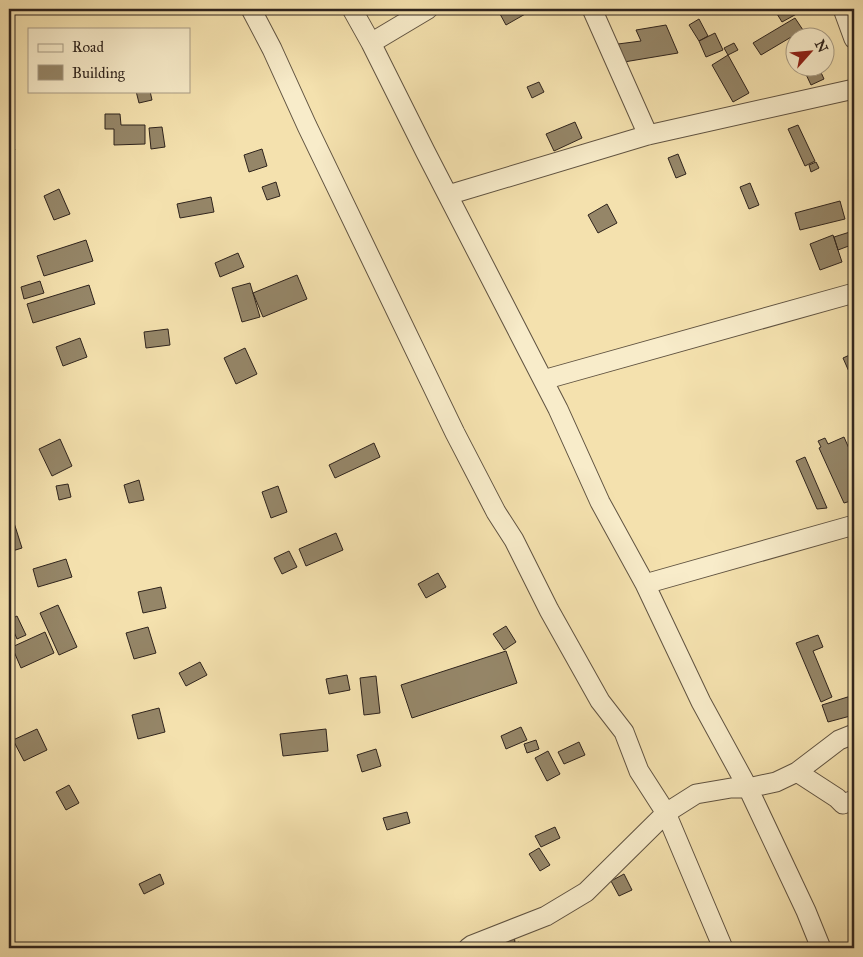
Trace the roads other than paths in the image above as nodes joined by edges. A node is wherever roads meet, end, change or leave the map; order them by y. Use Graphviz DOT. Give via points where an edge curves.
graph roads {
  1 [pos="251,9"];
  2 [pos="352,9"];
  3 [pos="428,9"];
  4 [pos="592,9"];
  5 [pos="844,9"];
  6 [pos="854,39"];
  7 [pos="372,43"];
  8 [pos="854,89"];
  9 [pos="648,135"];
  10 [pos="448,195"];
  11 [pos="854,293"];
  12 [pos="543,380"];
  13 [pos="854,526"];
  14 [pos="645,584"];
  15 [pos="854,734"];
  16 [pos="797,772"];
  17 [pos="748,788"];
  18 [pos="854,800"];
  19 [pos="666,813"];
  20 [pos="468,948"];
  21 [pos="723,948"];
  22 [pos="821,948"];
  1 -- 19 [label="street" via="455,433 549,610 600,701 624,732 639,771"];
  2 -- 7 [label="street"];
  3 -- 7 [label="street"];
  4 -- 9 [label="street"];
  5 -- 6 [label="street"];
  7 -- 10 [label="street"];
  8 -- 9 [label="street"];
  9 -- 10 [label="street"];
  10 -- 12 [label="street"];
  11 -- 12 [label="street"];
  12 -- 14 [label="street" via="600,502"];
  13 -- 14 [label="street"];
  14 -- 17 [label="street" via="701,702"];
  15 -- 16 [label="street" via="839,740"];
  16 -- 17 [label="street" via="776,782"];
  16 -- 18 [label="street" via="843,804"];
  17 -- 19 [label="street" via="696,794"];
  17 -- 22 [label="street"];
  19 -- 20 [label="street" via="586,892 546,916"];
  19 -- 21 [label="street"];
}
